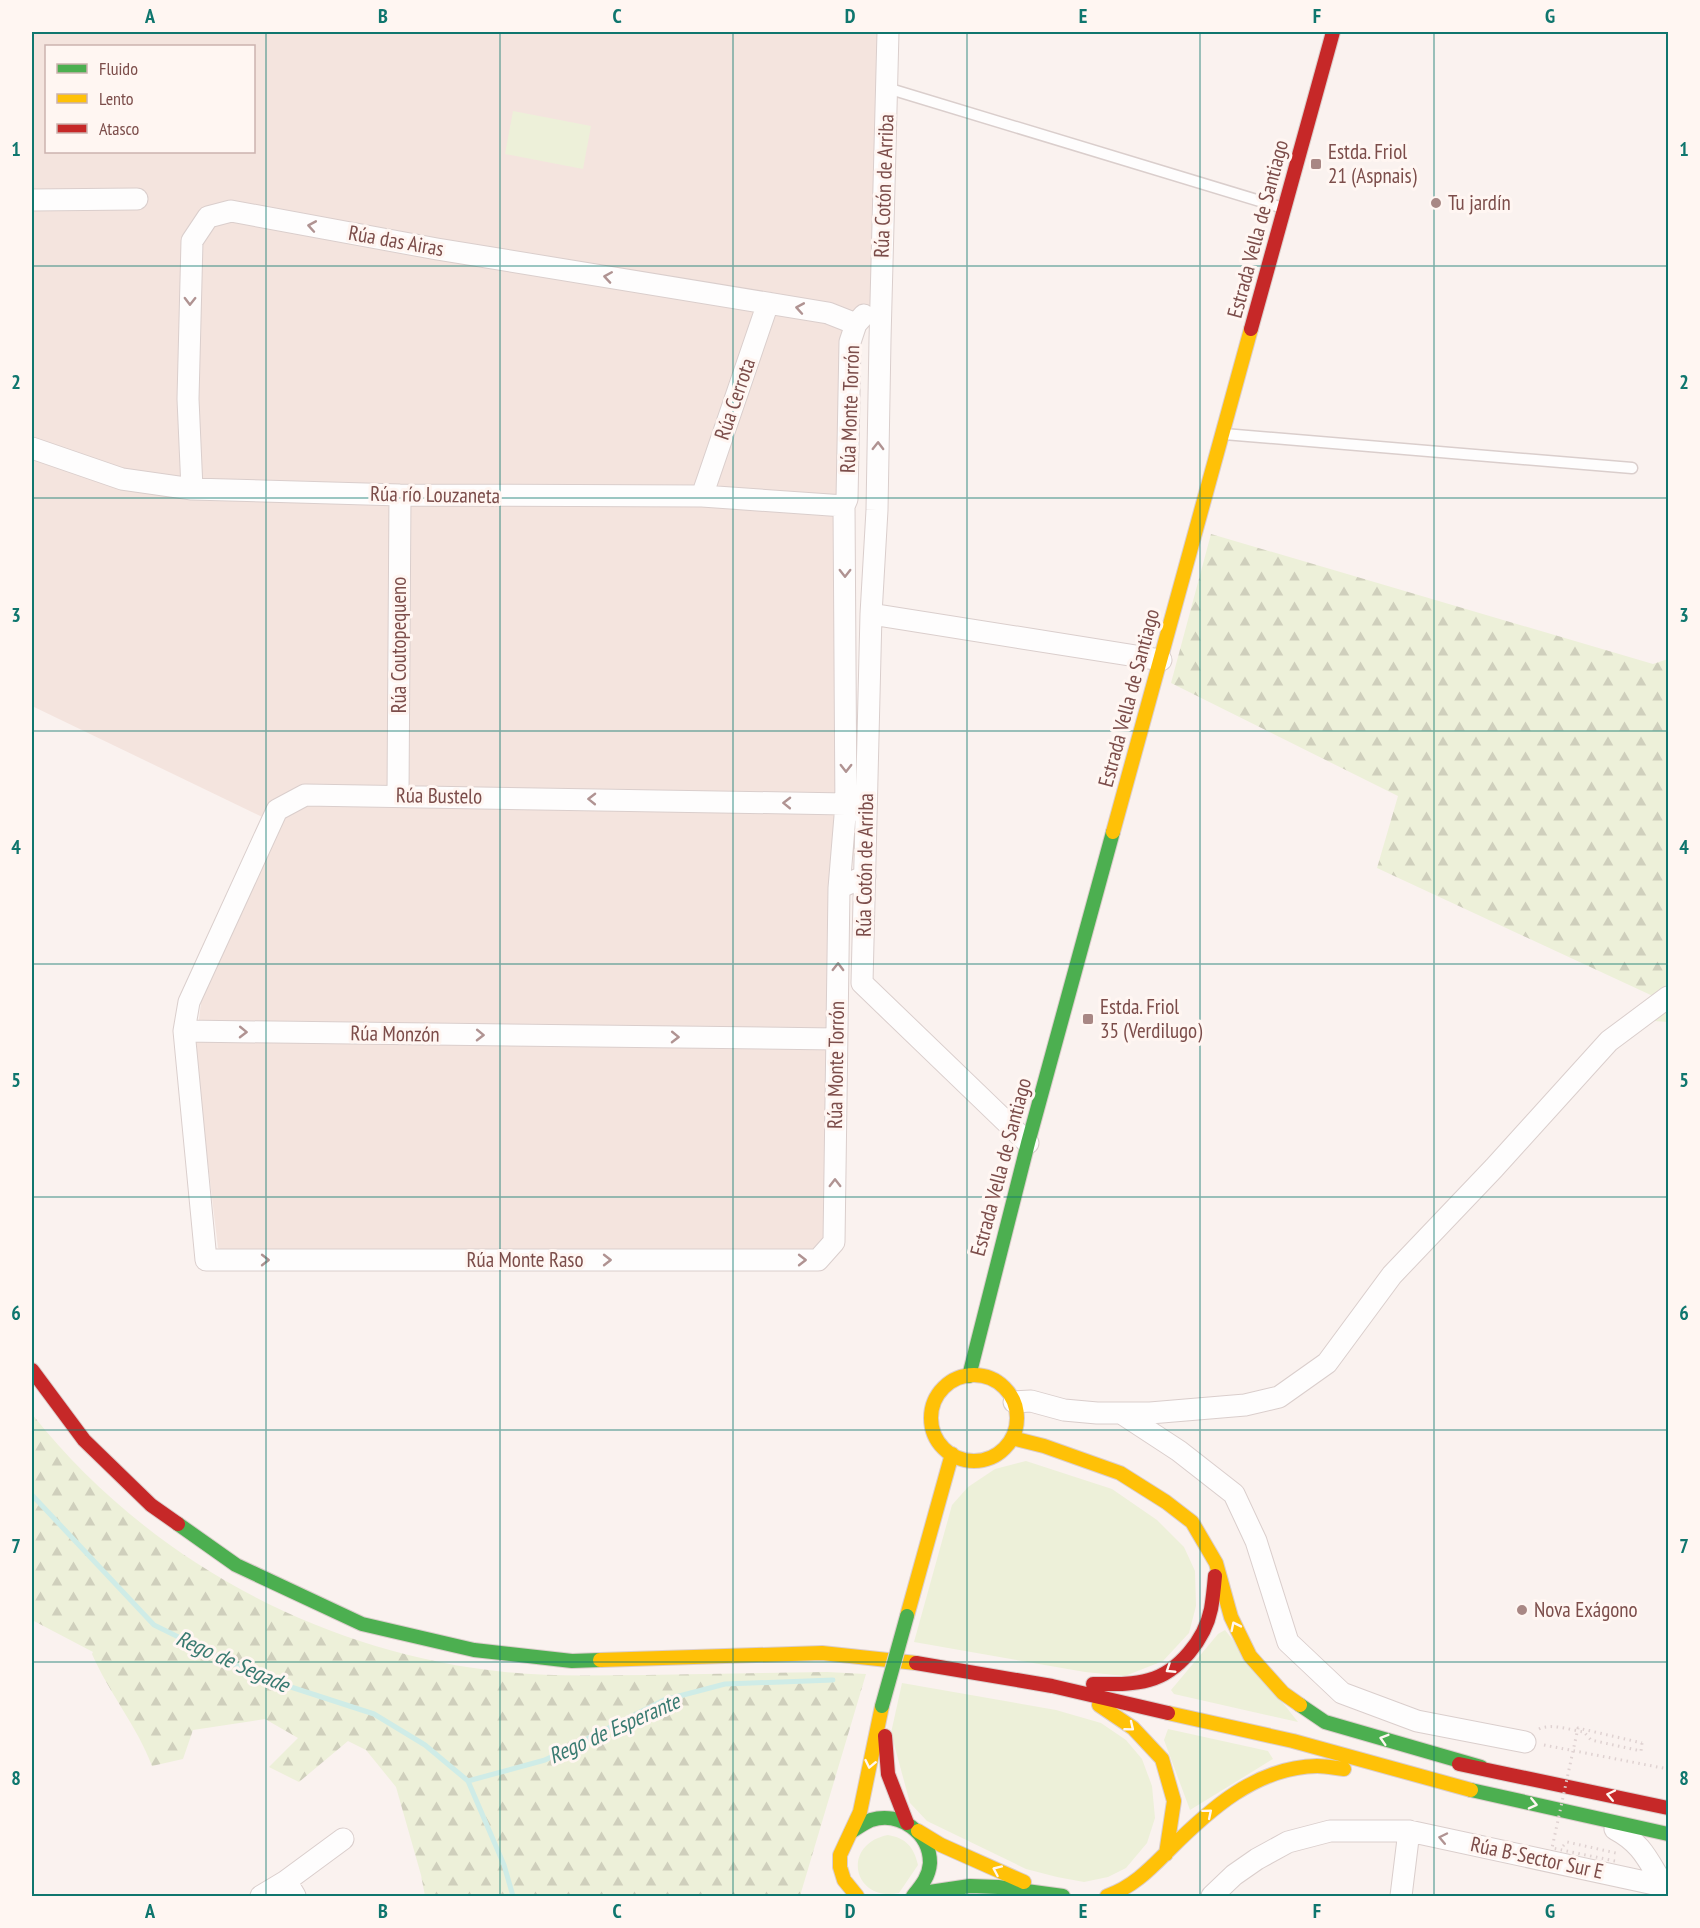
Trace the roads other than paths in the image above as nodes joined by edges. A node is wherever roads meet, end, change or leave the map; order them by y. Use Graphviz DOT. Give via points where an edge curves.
graph roads {
  1 [pos="888,32"];
  2 [pos="1334,32"];
  3 [pos="887,88"];
  4 [pos="137,199"];
  5 [pos="32,200"];
  6 [pos="1285,209"];
  7 [pos="881,293"];
  8 [pos="768,303"];
  9 [pos="857,327"];
  10 [pos="880,340"];
  11 [pos="1223,434"];
  12 [pos="32,448"];
  13 [pos="1632,468"];
  14 [pos="192,489"];
  15 [pos="400,495"];
  16 [pos="702,496"];
  17 [pos="845,507"];
  18 [pos="876,510"];
  19 [pos="871,614"];
  20 [pos="1161,660"];
  21 [pos="398,795"];
  22 [pos="846,804"];
  23 [pos="865,876"];
  24 [pos="839,888"];
  25 [pos="1668,997"];
  26 [pos="184,1031"];
  27 [pos="836,1039"];
  28 [pos="1028,1143"];
  29 [pos="834,1242"];
  30 [pos="32,1370"];
  31 [pos="969,1376"];
  32 [pos="1014,1402"];
  33 [pos="1121,1413"];
  34 [pos="1012,1438"];
  35 [pos="952,1454"];
  36 [pos="1216,1563"];
  37 [pos="1052,1686"];
  38 [pos="1082,1694"];
  39 [pos="882,1706"];
  40 [pos="1293,1741"];
  41 [pos="1525,1742"];
  42 [pos="1480,1767"];
  43 [pos="1476,1791"];
  44 [pos="1668,1808"];
  45 [pos="1597,1819"];
  46 [pos="912,1827"];
  47 [pos="1409,1831"];
  48 [pos="851,1832"];
  49 [pos="1668,1834"];
  50 [pos="343,1839"];
  51 [pos="1166,1854"];
  52 [pos="929,1864"];
  53 [pos="840,1882"];
  54 [pos="1666,1886"];
  55 [pos="290,1889"];
  56 [pos="949,1893"];
  57 [pos="915,1895"];
  58 [pos="1057,1895"];
  59 [pos="261,1896"];
  60 [pos="857,1896"];
  61 [pos="1107,1896"];
  62 [pos="1212,1896"];
  63 [pos="1401,1896"];
  1 -- 3 [label="street, Rúa Cotón de Arriba"];
  2 -- 6 [label="main road, Estrada Vella de Santiago"];
  3 -- 6 [label="lane"];
  3 -- 7 [label="street, Rúa Cotón de Arriba"];
  4 -- 5 [label="street"];
  6 -- 11 [label="main road, Estrada Vella de Santiago"];
  7 -- 9 [label="street, Rúa Monte Torrón"];
  7 -- 10 [label="street, Rúa Cotón de Arriba"];
  9 -- 8 [label="street, Rúa das Airas, one-way" via="828,313"];
  8 -- 14 [label="street, Rúa das Airas, one-way" via="231,211 208,217 192,241 188,399"];
  8 -- 16 [label="street, Rúa Cerrota"];
  9 -- 10 [label="street"];
  9 -- 17 [label="street, Rúa Monte Torrón"];
  18 -- 10 [label="street, Rúa Cotón de Arriba, one-way"];
  11 -- 13 [label="lane"];
  11 -- 20 [label="main road, Estrada Vella de Santiago"];
  12 -- 14 [label="street, Rúa río Louzaneta" via="122,479"];
  14 -- 15 [label="street, Rúa río Louzaneta"];
  15 -- 16 [label="street, Rúa río Louzaneta"];
  15 -- 21 [label="street, Rúa Coutopequeno"];
  16 -- 17 [label="street, Rúa río Louzaneta"];
  17 -- 18 [label="street" via="852,523 863,525 868,524"];
  17 -- 18 [label="street, Rúa Monte Torrón" via="850,495 861,491 871,495"];
  17 -- 22 [label="street, Rúa Monte Torrón, one-way"];
  18 -- 19 [label="street, Rúa Cotón de Arriba"];
  19 -- 20 [label="street"];
  19 -- 23 [label="street, Rúa Cotón de Arriba"];
  20 -- 28 [label="main road, Estrada Vella de Santiago"];
  22 -- 21 [label="street, Rúa Bustelo, one-way"];
  21 -- 26 [label="street, Rúa Bustelo" via="305,795 277,810 189,1002"];
  22 -- 23 [label="street, Rúa Monte Torrón" via="849,860"];
  22 -- 24 [label="street, Rúa Monte Torrón"];
  23 -- 24 [label="street"];
  23 -- 28 [label="street, Rúa Cotón de Arriba" via="862,983"];
  27 -- 24 [label="street, Rúa Monte Torrón, one-way"];
  25 -- 33 [label="street" via="1609,1041 1392,1275 1327,1362 1279,1397 1245,1405"];
  26 -- 27 [label="street, Rúa Monzón, one-way"];
  26 -- 29 [label="street, Rúa Monte Raso, one-way" via="206,1260 818,1260"];
  29 -- 27 [label="street, Rúa Monte Torrón, one-way"];
  28 -- 31 [label="main road, Estrada Vella de Santiago"];
  30 -- 37 [label="main road" via="84,1440 152,1505 236,1565 362,1624 474,1650 572,1661 822,1653 932,1665"];
  31 -- 32 [label="main road" via="997,1381"];
  31 -- 35 [label="main road" via="949,1383 940,1392 931,1415 937,1439"];
  32 -- 33 [label="street"];
  32 -- 34 [label="main road" via="1017,1426"];
  33 -- 41 [label="street" via="1234,1494 1256,1541 1288,1642 1342,1693 1417,1721"];
  34 -- 35 [label="main road" via="1005,1449 981,1461 968,1461"];
  34 -- 36 [label="main road" via="1120,1473 1192,1522"];
  35 -- 39 [label="main road, bridge"];
  36 -- 37 [label="main road, one-way" via="1211,1611 1198,1641 1174,1670 1128,1684"];
  42 -- 36 [label="main road, one-way" via="1325,1722 1283,1693 1250,1656 1231,1617"];
  37 -- 38 [label="main road"];
  38 -- 40 [label="main road"];
  38 -- 51 [label="main road, one-way" via="1133,1728 1162,1759 1174,1802"];
  39 -- 46 [label="main road" via="888,1774"];
  39 -- 48 [label="main road, one-way" via="860,1812"];
  40 -- 42 [label="main road"];
  40 -- 43 [label="main road"];
  44 -- 42 [label="main road, one-way"];
  43 -- 45 [label="main road, one-way"];
  51 -- 43 [label="main road, one-way" via="1207,1812 1248,1785 1291,1767 1326,1766"];
  45 -- 49 [label="main road"];
  45 -- 54 [label="street" via="1644,1850"];
  46 -- 48 [label="main road" via="893,1817 877,1817 862,1822"];
  46 -- 52 [label="main road" via="928,1852"];
  58 -- 46 [label="main road, one-way" via="941,1845"];
  54 -- 47 [label="street, Rúa B-Sector Sur E, one-way"];
  47 -- 62 [label="street, Rúa B-Sector Sur E" via="1330,1831 1288,1842 1234,1875"];
  47 -- 63 [label="street"];
  48 -- 53 [label="main road" via="842,1849"];
  50 -- 55 [label="street"];
  51 -- 61 [label="main road" via="1139,1881"];
  52 -- 56 [label="street"];
  52 -- 57 [label="main road" via="928,1875"];
  53 -- 60 [label="main road"];
  55 -- 59 [label="street"];
  56 -- 57 [label="main road"];
  56 -- 58 [label="main road" via="970,1886"];
}
